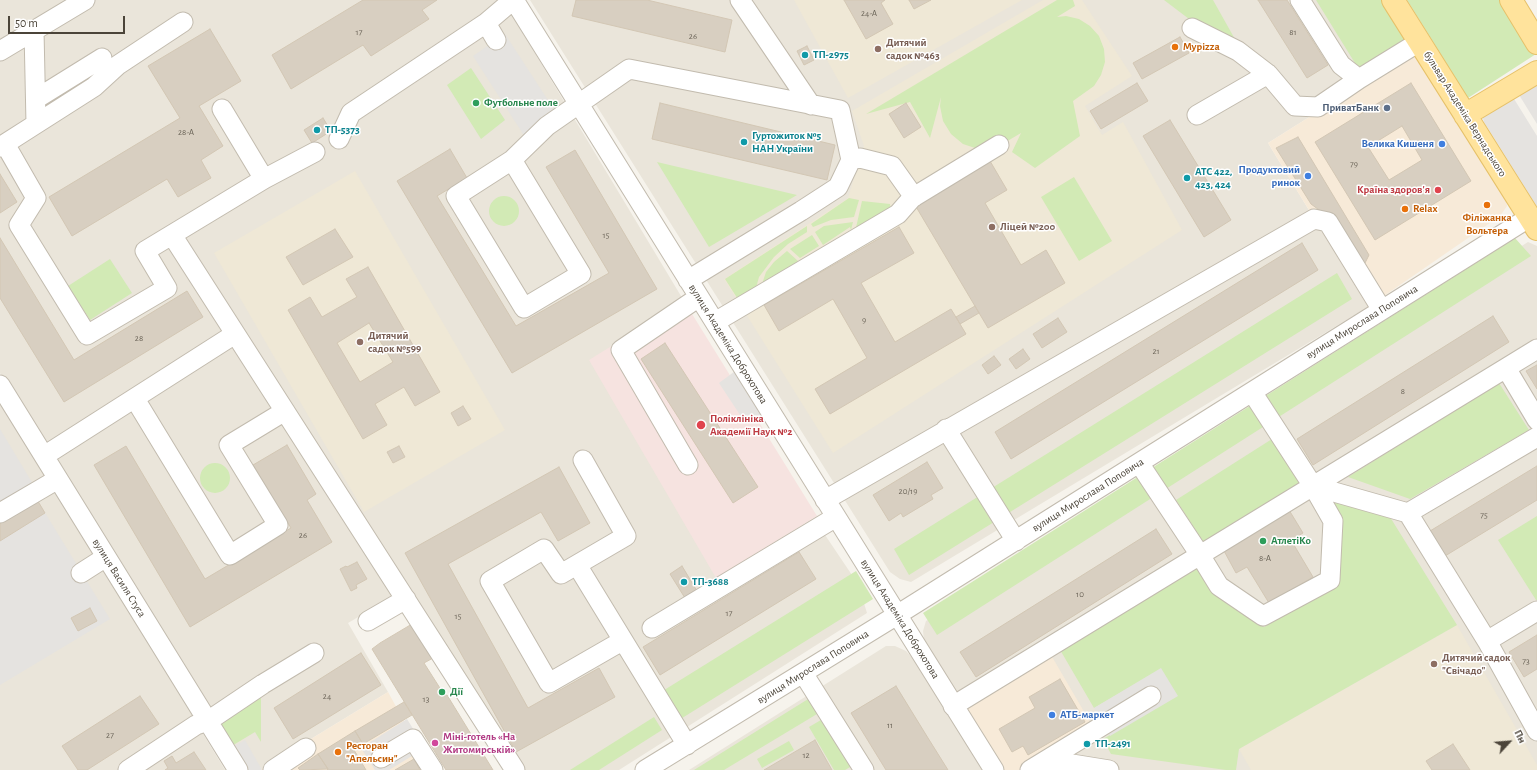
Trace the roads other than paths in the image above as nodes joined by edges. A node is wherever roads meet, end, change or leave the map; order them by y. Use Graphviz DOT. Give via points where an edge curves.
graph roads {
  1 [pos="85,0"];
  2 [pos="514,0"];
  3 [pos="739,0"];
  4 [pos="1300,0"];
  5 [pos="1393,0"];
  6 [pos="1516,2"];
  7 [pos="183,22"];
  8 [pos="486,23"];
  9 [pos="1192,28"];
  10 [pos="34,30"];
  11 [pos="496,40"];
  12 [pos="1419,42"];
  13 [pos="1537,43"];
  14 [pos="0,52"];
  15 [pos="102,58"];
  16 [pos="1537,72"];
  17 [pos="1268,74"];
  18 [pos="1358,79"];
  19 [pos="36,98"];
  20 [pos="579,105"];
  21 [pos="811,105"];
  22 [pos="222,109"];
  23 [pos="1197,115"];
  24 [pos="1465,115"];
  25 [pos="36,124"];
  26 [pos="340,139"];
  27 [pos="2,145"];
  28 [pos="999,145"];
  29 [pos="315,152"];
  30 [pos="512,160"];
  31 [pos="851,160"];
  32 [pos="264,179"];
  33 [pos="914,197"];
  34 [pos="1533,223"];
  35 [pos="172,235"];
  36 [pos="688,280"];
  37 [pos="699,297"];
  38 [pos="1382,310"];
  39 [pos="714,322"];
  40 [pos="235,334"];
  41 [pos="1537,349"];
  42 [pos="1506,368"];
  43 [pos="0,385"];
  44 [pos="1252,392"];
  45 [pos="135,399"];
  46 [pos="285,411"];
  47 [pos="1537,420"];
  48 [pos="946,429"];
  49 [pos="1537,437"];
  50 [pos="44,456"];
  51 [pos="583,460"];
  52 [pos="1139,463"];
  53 [pos="688,465"];
  54 [pos="58,478"];
  55 [pos="1313,486"];
  56 [pos="825,500"];
  57 [pos="0,513"];
  58 [pos="1408,513"];
  59 [pos="836,517"];
  60 [pos="1016,541"];
  61 [pos="1200,555"];
  62 [pos="106,557"];
  63 [pos="577,565"];
  64 [pos="81,573"];
  65 [pos="406,599"];
  66 [pos="1537,611"];
  67 [pos="897,615"];
  68 [pos="368,621"];
  69 [pos="652,628"];
  70 [pos="622,641"];
  71 [pos="1487,642"];
  72 [pos="314,653"];
  73 [pos="803,673"];
  74 [pos="1151,696"];
  75 [pos="953,706"];
  76 [pos="208,721"];
  77 [pos="1537,731"];
  78 [pos="687,744"];
  79 [pos="306,748"];
  80 [pos="381,758"];
  81 [pos="1047,760"];
  82 [pos="858,768"];
  83 [pos="128,770"];
  84 [pos="238,770"];
  85 [pos="273,770"];
  86 [pos="433,770"];
  87 [pos="515,770"];
  88 [pos="645,770"];
  89 [pos="994,770"];
  90 [pos="1030,770"];
  91 [pos="1109,770"];
  1 -- 10 [label="street"];
  2 -- 8 [label="street"];
  2 -- 20 [label="street, вулиця Академіка Доброхотова"];
  3 -- 21 [label="street"];
  4 -- 18 [label="street" via="1341,65"];
  5 -- 12 [label="main road, бульвар Академіка Вернадського"];
  6 -- 13 [label="main road"];
  7 -- 25 [label="street" via="118,65 94,87"];
  8 -- 11 [label="street"];
  8 -- 26 [label="street" via="351,113"];
  9 -- 17 [label="street" via="1238,51"];
  10 -- 14 [label="street"];
  10 -- 19 [label="street"];
  12 -- 18 [label="street"];
  12 -- 24 [label="main road, бульвар Академіка Вернадського"];
  15 -- 19 [label="street"];
  16 -- 24 [label="main road"];
  17 -- 18 [label="street" via="1296,106 1318,107"];
  17 -- 23 [label="street"];
  19 -- 25 [label="street"];
  20 -- 21 [label="street" via="629,69"];
  20 -- 30 [label="street" via="546,125"];
  20 -- 36 [label="street, вулиця Академіка Доброхотова"];
  21 -- 31 [label="street" via="840,110"];
  22 -- 32 [label="street"];
  24 -- 34 [label="main road, бульвар Академіка Вернадського"];
  25 -- 27 [label="street"];
  27 -- 35 [label="street" via="36,198 19,225 86,335 167,288 145,251"];
  28 -- 33 [label="street"];
  29 -- 32 [label="street"];
  30 -- 30 [label="street" via="456,196 524,308 581,274"];
  31 -- 33 [label="street" via="860,158 892,166"];
  31 -- 36 [label="street" via="838,188"];
  32 -- 35 [label="street"];
  33 -- 39 [label="street" via="898,214"];
  34 -- 38 [label="street, вулиця Мирослава Поповича"];
  35 -- 40 [label="street"];
  36 -- 37 [label="street, вулиця Академіка Доброхотова"];
  37 -- 39 [label="street, вулиця Академіка Доброхотова"];
  37 -- 53 [label="street" via="621,350"];
  38 -- 44 [label="street, вулиця Мирослава Поповича"];
  38 -- 48 [label="street" via="1328,222 1314,219"];
  39 -- 56 [label="street, вулиця Академіка Доброхотова"];
  40 -- 45 [label="street"];
  40 -- 46 [label="street"];
  41 -- 42 [label="street"];
  42 -- 47 [label="street"];
  42 -- 55 [label="street"];
  43 -- 50 [label="street, вулиця Василя Стуса"];
  44 -- 52 [label="street, вулиця Мирослава Поповича"];
  44 -- 55 [label="street"];
  45 -- 46 [label="street" via="230,555 278,525 229,445"];
  45 -- 50 [label="street"];
  46 -- 65 [label="street"];
  48 -- 56 [label="street"];
  48 -- 60 [label="street"];
  49 -- 58 [label="street"];
  50 -- 54 [label="street, вулиця Василя Стуса"];
  51 -- 63 [label="street" via="626,536"];
  52 -- 60 [label="street, вулиця Мирослава Поповича"];
  52 -- 61 [label="street"];
  54 -- 57 [label="street" via="15,500"];
  54 -- 62 [label="street, вулиця Василя Стуса"];
  55 -- 58 [label="street"];
  55 -- 61 [label="street"];
  55 -- 61 [label="street" via="1333,520 1330,580 1263,616 1219,586"];
  56 -- 59 [label="street, вулиця Академіка Доброхотова"];
  58 -- 71 [label="street"];
  59 -- 67 [label="street, вулиця Академіка Доброхотова"];
  59 -- 69 [label="street"];
  60 -- 67 [label="street, вулиця Мирослава Поповича"];
  61 -- 75 [label="street"];
  62 -- 64 [label="street"];
  62 -- 76 [label="street, вулиця Василя Стуса"];
  63 -- 70 [label="street"];
  63 -- 70 [label="street" via="561,574 544,549 490,581 549,683"];
  65 -- 68 [label="street"];
  65 -- 87 [label="street"];
  66 -- 71 [label="street"];
  67 -- 73 [label="street, вулиця Мирослава Поповича"];
  67 -- 75 [label="street, вулиця Академіка Доброхотова"];
  70 -- 78 [label="street"];
  71 -- 77 [label="street"];
  72 -- 76 [label="street"];
  73 -- 78 [label="street, вулиця Мирослава Поповича"];
  73 -- 82 [label="street"];
  74 -- 81 [label="street"];
  75 -- 89 [label="street, вулиця Академіка Доброхотова"];
  76 -- 83 [label="street" via="196,725"];
  76 -- 84 [label="street, вулиця Василя Стуса"];
  78 -- 88 [label="street, вулиця Мирослава Поповича"];
  79 -- 85 [label="street"];
  80 -- 86 [label="street" via="413,739"];
  81 -- 90 [label="street"];
  81 -- 91 [label="street"];
}
